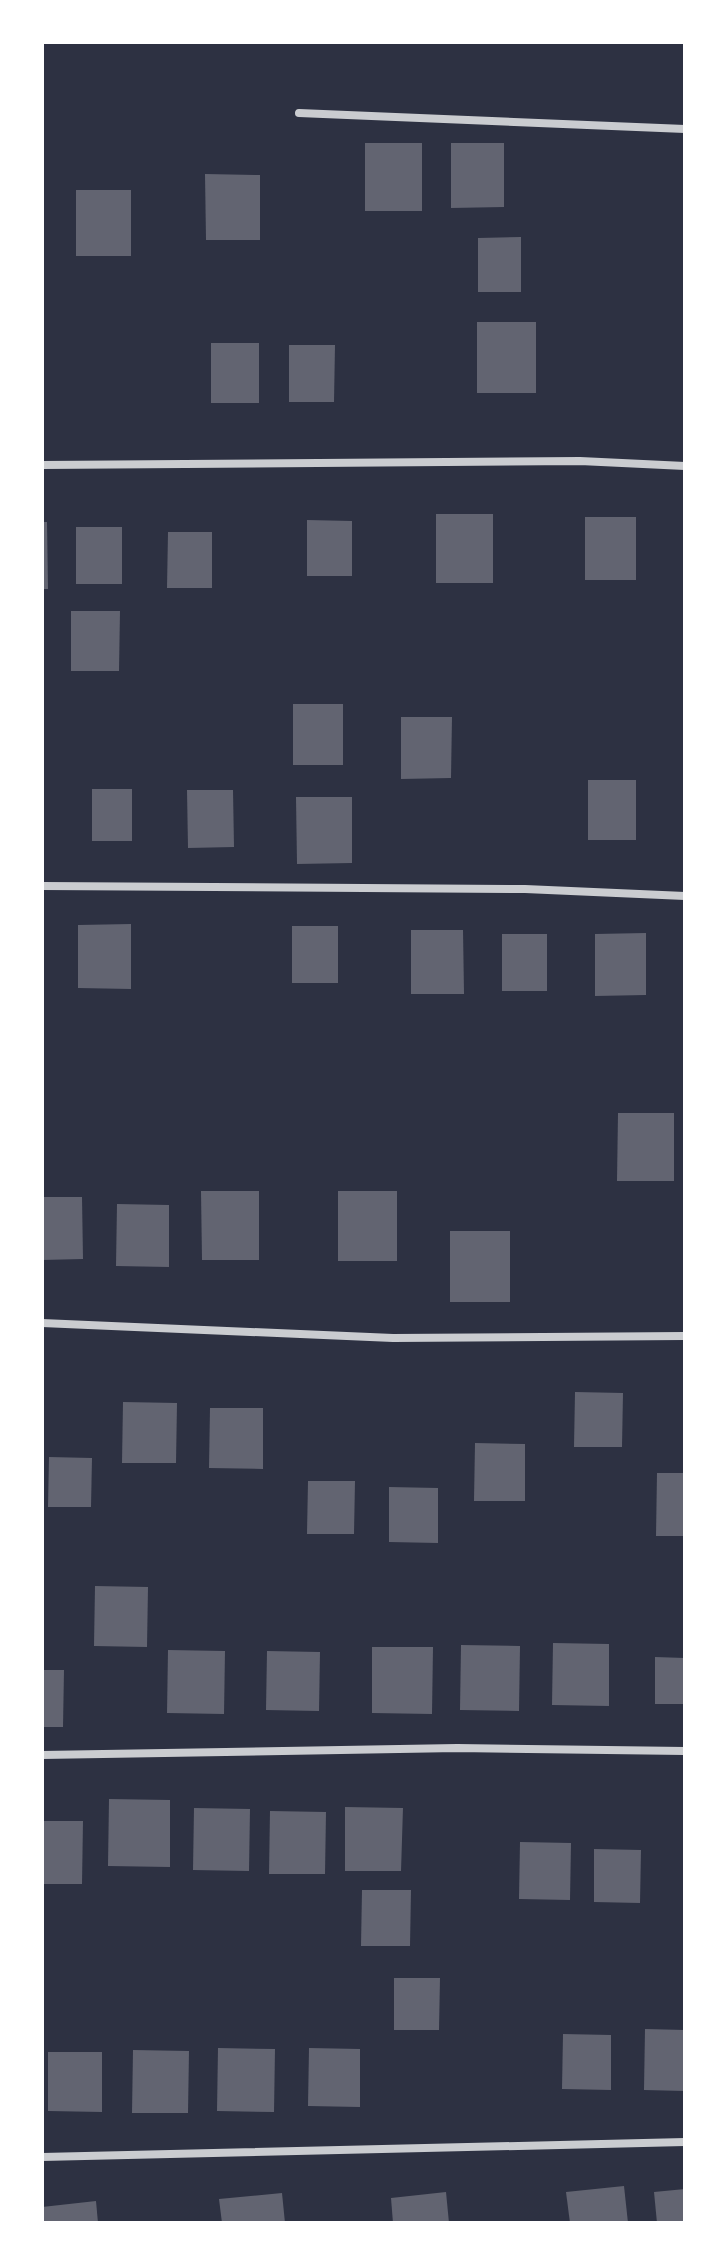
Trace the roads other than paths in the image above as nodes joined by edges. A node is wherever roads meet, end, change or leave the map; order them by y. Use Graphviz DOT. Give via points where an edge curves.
graph roads {
  1 [pos="299,113"];
  2 [pos="685,129"];
  3 [pos="42,465"];
  4 [pos="685,466"];
  5 [pos="42,886"];
  6 [pos="685,896"];
  7 [pos="42,1323"];
  8 [pos="685,1336"];
  9 [pos="685,1751"];
  10 [pos="42,1755"];
  11 [pos="685,2142"];
  12 [pos="42,2157"];
  1 -- 2 [label="street"];
  3 -- 4 [label="street" via="580,461"];
  5 -- 6 [label="street" via="525,889"];
  7 -- 8 [label="street" via="393,1338"];
  9 -- 10 [label="street" via="457,1748"];
  11 -- 12 [label="street"];
}
